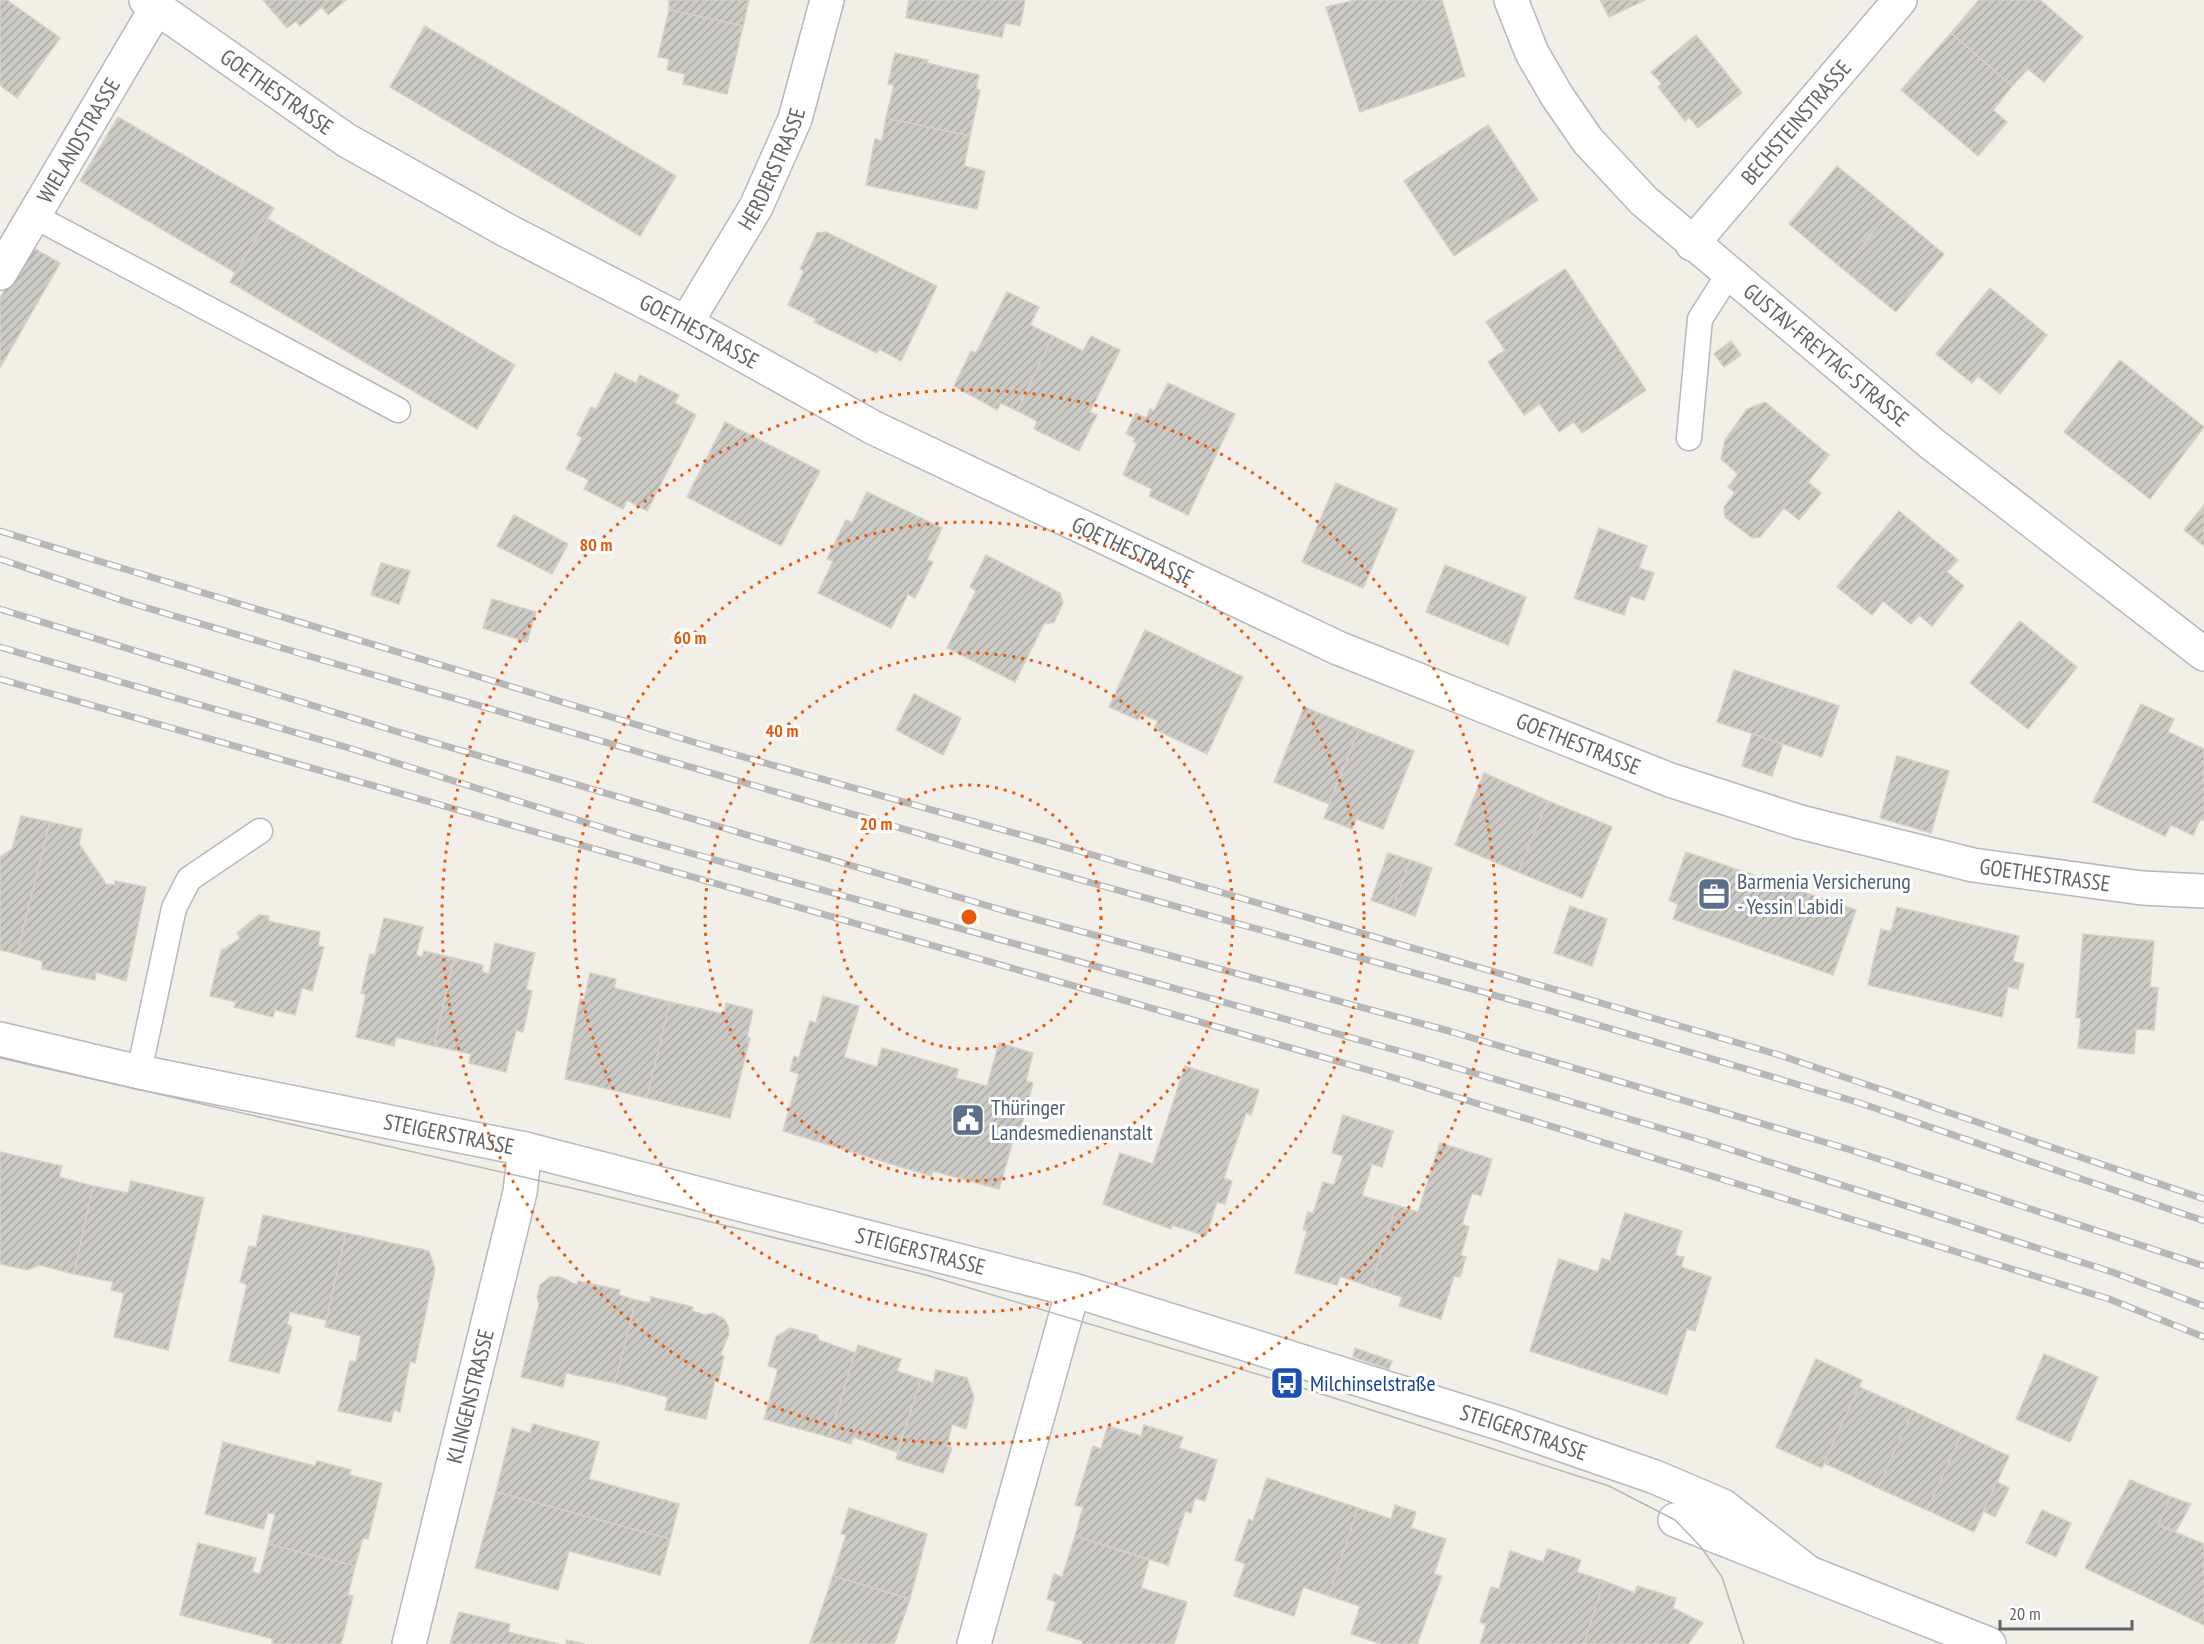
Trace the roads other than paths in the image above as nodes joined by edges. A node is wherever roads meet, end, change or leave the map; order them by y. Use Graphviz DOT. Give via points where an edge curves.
graph roads {
  1 [pos="827,0"];
  2 [pos="1511,0"];
  3 [pos="1900,0"];
  4 [pos="151,4"];
  5 [pos="34,216"];
  6 [pos="1692,244"];
  7 [pos="0,273"];
  8 [pos="1728,275"];
  9 [pos="686,322"];
  10 [pos="398,410"];
  11 [pos="1689,438"];
  12 [pos="2204,654"];
  13 [pos="260,831"];
  14 [pos="2204,891"];
  15 [pos="0,1038"];
  16 [pos="139,1072"];
  17 [pos="525,1149"];
  18 [pos="1073,1290"];
  19 [pos="1676,1520"];
  20 [pos="1804,1570"];
  21 [pos="409,1644"];
  22 [pos="974,1644"];
  23 [pos="1989,1644"];
  1 -- 9 [label="street, HERDERSTRASSE" via="795,119 756,207"];
  2 -- 6 [label="street, GUSTAV-FREYTAG-STRASSE" via="1532,52 1588,141 1644,201"];
  3 -- 6 [label="street, BECHSTEINSTRASSE"];
  4 -- 5 [label="street, WIELANDSTRASSE"];
  4 -- 9 [label="street, GOETHESTRASSE" via="346,141 506,230"];
  5 -- 7 [label="street, WIELANDSTRASSE"];
  5 -- 10 [label="lane"];
  6 -- 8 [label="street, GUSTAV-FREYTAG-STRASSE"];
  8 -- 11 [label="lane" via="1700,319"];
  8 -- 12 [label="street, GUSTAV-FREYTAG-STRASSE" via="1930,443"];
  9 -- 14 [label="street, GOETHESTRASSE" via="874,428 1338,648 1670,780 1800,822 1973,865 2142,888"];
  13 -- 16 [label="lane" via="189,879 174,908"];
  15 -- 16 [label="street, STEIGERSTRASSE"];
  16 -- 17 [label="street, STEIGERSTRASSE"];
  17 -- 18 [label="street, STEIGERSTRASSE"];
  17 -- 21 [label="street, KLINGENSTRASSE" via="520,1192"];
  18 -- 20 [label="street, STEIGERSTRASSE" via="1655,1477 1723,1506"];
  18 -- 22 [label="street"];
  19 -- 20 [label="street, STEIGERSTRASSE"];
  20 -- 23 [label="street, STEIGERSTRASSE"];
}
